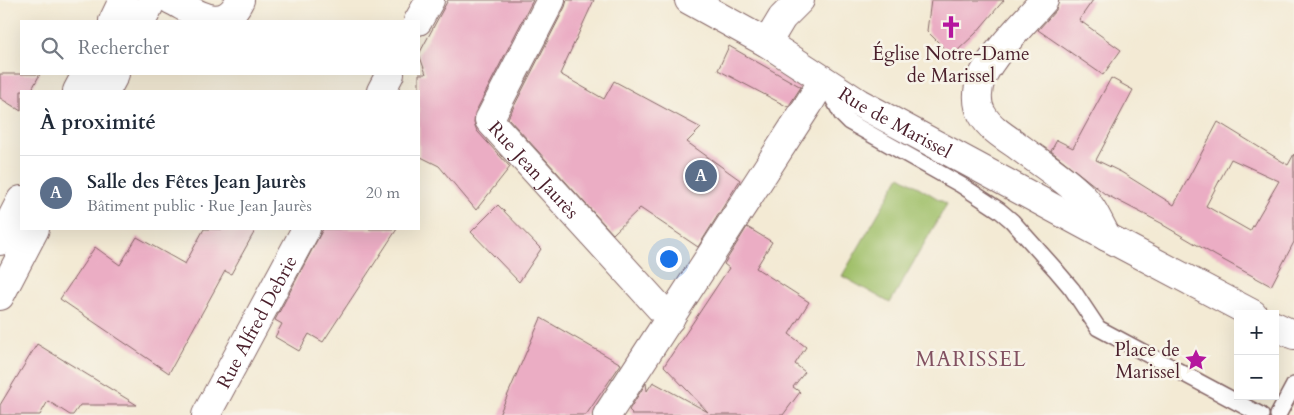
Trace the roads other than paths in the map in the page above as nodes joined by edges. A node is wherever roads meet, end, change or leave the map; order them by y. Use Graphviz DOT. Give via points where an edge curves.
graph roads {
  1 [pos="123,0"];
  2 [pos="152,0"];
  3 [pos="172,0"];
  4 [pos="240,0"];
  5 [pos="430,0"];
  6 [pos="551,0"];
  7 [pos="689,0"];
  8 [pos="800,0"];
  9 [pos="1044,0"];
  10 [pos="113,20"];
  11 [pos="142,20"];
  12 [pos="419,20"];
  13 [pos="767,43"];
  14 [pos="85,75"];
  15 [pos="114,75"];
  16 [pos="389,75"];
  17 [pos="823,80"];
  18 [pos="78,90"];
  19 [pos="107,90"];
  20 [pos="382,90"];
  21 [pos="20,202"];
  22 [pos="33,230"];
  23 [pos="305,230"];
  24 [pos="1107,237"];
  25 [pos="0,241"];
  26 [pos="0,296"];
  27 [pos="1245,310"];
  28 [pos="670,319"];
  29 [pos="1279,328"];
  30 [pos="1294,335"];
  31 [pos="1294,386"];
  32 [pos="206,415"];
  33 [pos="607,415"];
  34 [pos="1261,415"];
  35 [pos="1278,415"];
  1 -- 10 [label="street"];
  2 -- 11 [label="street"];
  3 -- 4 [label="street" via="208,18 220,19 229,16"];
  5 -- 12 [label="street"];
  6 -- 28 [label="street, Rue Jean Jaurès" via="489,120"];
  7 -- 13 [label="street, Rue de Marissel"];
  8 -- 13 [label="street" via="782,18"];
  9 -- 24 [label="street" via="991,63 978,90 978,103 981,113 994,129 1082,196"];
  13 -- 17 [label="street, Rue de Marissel"];
  14 -- 18 [label="street"];
  15 -- 19 [label="street"];
  16 -- 20 [label="street"];
  17 -- 24 [label="street, Rue de Marissel"];
  17 -- 28 [label="street"];
  17 -- 34 [label="lane" via="836,106 849,122 983,198 1012,221 1072,289 1098,328"];
  21 -- 25 [label="street"];
  22 -- 26 [label="street"];
  23 -- 32 [label="street, Rue Alfred Debrie"];
  24 -- 27 [label="street, Rue de Marissel"];
  28 -- 33 [label="street"];
  29 -- 30 [label="street"];
  31 -- 35 [label="lane"];
}
